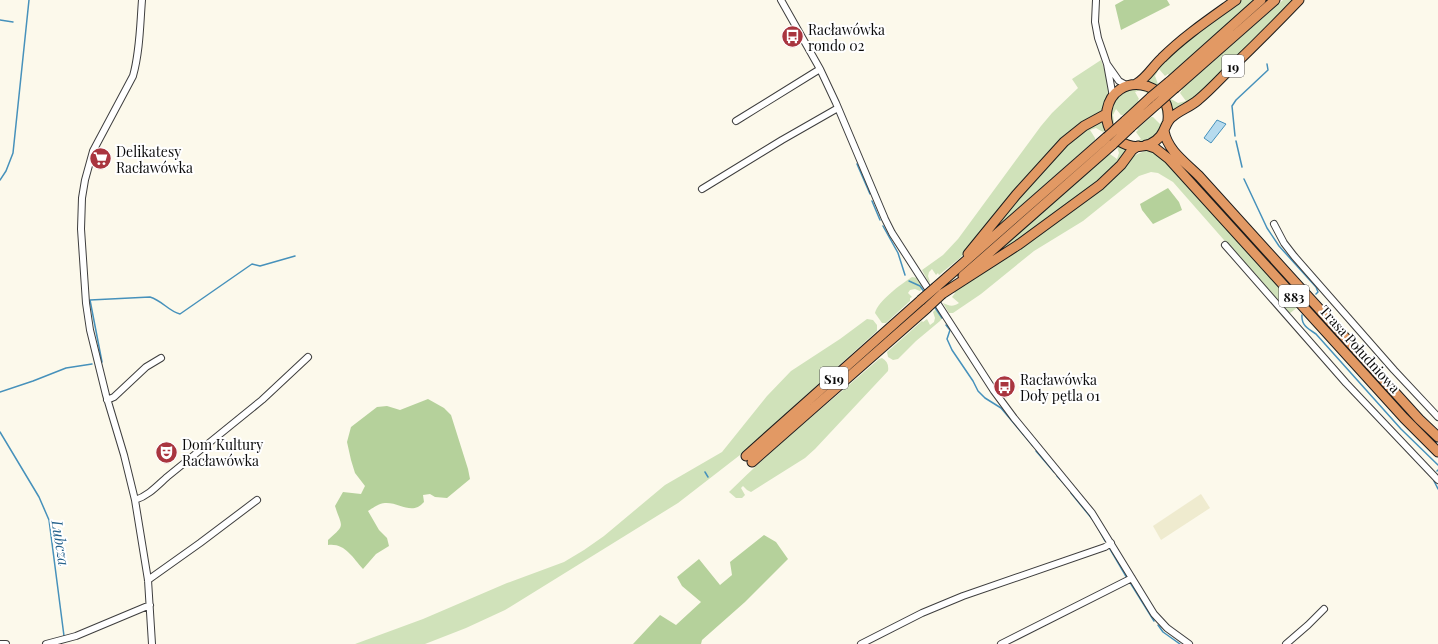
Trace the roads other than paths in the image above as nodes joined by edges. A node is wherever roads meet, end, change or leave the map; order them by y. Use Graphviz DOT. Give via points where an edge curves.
graph roads {
  1 [pos="142,0"];
  2 [pos="781,0"];
  3 [pos="1096,0"];
  4 [pos="1236,0"];
  5 [pos="1261,0"];
  6 [pos="1275,0"];
  7 [pos="1299,0"];
  8 [pos="1107,64"];
  9 [pos="820,69"];
  10 [pos="1132,85"];
  11 [pos="1172,85"];
  12 [pos="1113,97"];
  13 [pos="838,108"];
  14 [pos="1106,114"];
  15 [pos="1168,120"];
  16 [pos="736,121"];
  17 [pos="1164,131"];
  18 [pos="1110,140"];
  19 [pos="1142,146"];
  20 [pos="702,189"];
  21 [pos="1274,224"];
  22 [pos="1225,244"];
  23 [pos="953,272"];
  24 [pos="939,290"];
  25 [pos="308,357"];
  26 [pos="161,358"];
  27 [pos="107,400"];
  28 [pos="1438,417"];
  29 [pos="1438,437"];
  30 [pos="1438,452"];
  31 [pos="749,459"];
  32 [pos="1438,480"];
  33 [pos="135,500"];
  34 [pos="257,500"];
  35 [pos="1111,543"];
  36 [pos="1132,578"];
  37 [pos="148,580"];
  38 [pos="150,605"];
  39 [pos="1324,609"];
  40 [pos="0,644"];
  41 [pos="6,644"];
  42 [pos="46,644"];
  43 [pos="152,644"];
  44 [pos="861,644"];
  45 [pos="1001,644"];
  46 [pos="1189,644"];
  47 [pos="1286,644"];
  1 -- 27 [label="street" via="138,58 133,76 93,151 82,198 81,229 86,303"];
  2 -- 9 [label="street"];
  3 -- 8 [label="street" via="1097,32"];
  4 -- 10 [label="highway" via="1162,57 1146,77"];
  5 -- 11 [label="highway, S19"];
  6 -- 11 [label="highway, S19"];
  7 -- 15 [label="highway, 19" via="1199,100"];
  8 -- 10 [label="street" via="1119,81"];
  8 -- 12 [label="street"];
  9 -- 13 [label="street"];
  9 -- 16 [label="street"];
  10 -- 12 [label="highway" via="1120,89"];
  10 -- 15 [label="highway" via="1147,86 1159,94 1167,106"];
  11 -- 18 [label="highway, S19, bridge"];
  12 -- 14 [label="highway"];
  13 -- 20 [label="street"];
  13 -- 35 [label="street" via="885,219 904,253 994,392 1084,502"];
  14 -- 19 [label="highway, 883" via="1114,136 1123,143"];
  14 -- 23 [label="highway" via="1084,126 1064,142 1016,195"];
  15 -- 17 [label="highway"];
  17 -- 19 [label="highway" via="1156,140"];
  17 -- 29 [label="highway, Trasa Południowa / 883" via="1174,152"];
  18 -- 23 [label="highway, S19"];
  18 -- 24 [label="highway, S19"];
  19 -- 24 [label="highway" via="1132,150 1121,165 1100,185 1024,241"];
  19 -- 30 [label="highway, Trasa Południowa / 883" via="1154,148 1169,159 1404,418"];
  21 -- 28 [label="street" via="1294,256"];
  22 -- 32 [label="street" via="1346,383"];
  23 -- 24 [label="highway, S19"];
  24 -- 31 [label="highway, S19, bridge"];
  25 -- 33 [label="street" via="262,400 156,488"];
  26 -- 27 [label="street"];
  27 -- 33 [label="street"];
  33 -- 37 [label="street"];
  34 -- 37 [label="street"];
  35 -- 36 [label="street"];
  35 -- 44 [label="street" via="963,596"];
  36 -- 45 [label="street"];
  36 -- 46 [label="street" via="1158,619"];
  37 -- 38 [label="street"];
  38 -- 42 [label="street" via="70,638"];
  38 -- 43 [label="street"];
  39 -- 47 [label="street"];
  40 -- 41 [label="street"];
}
